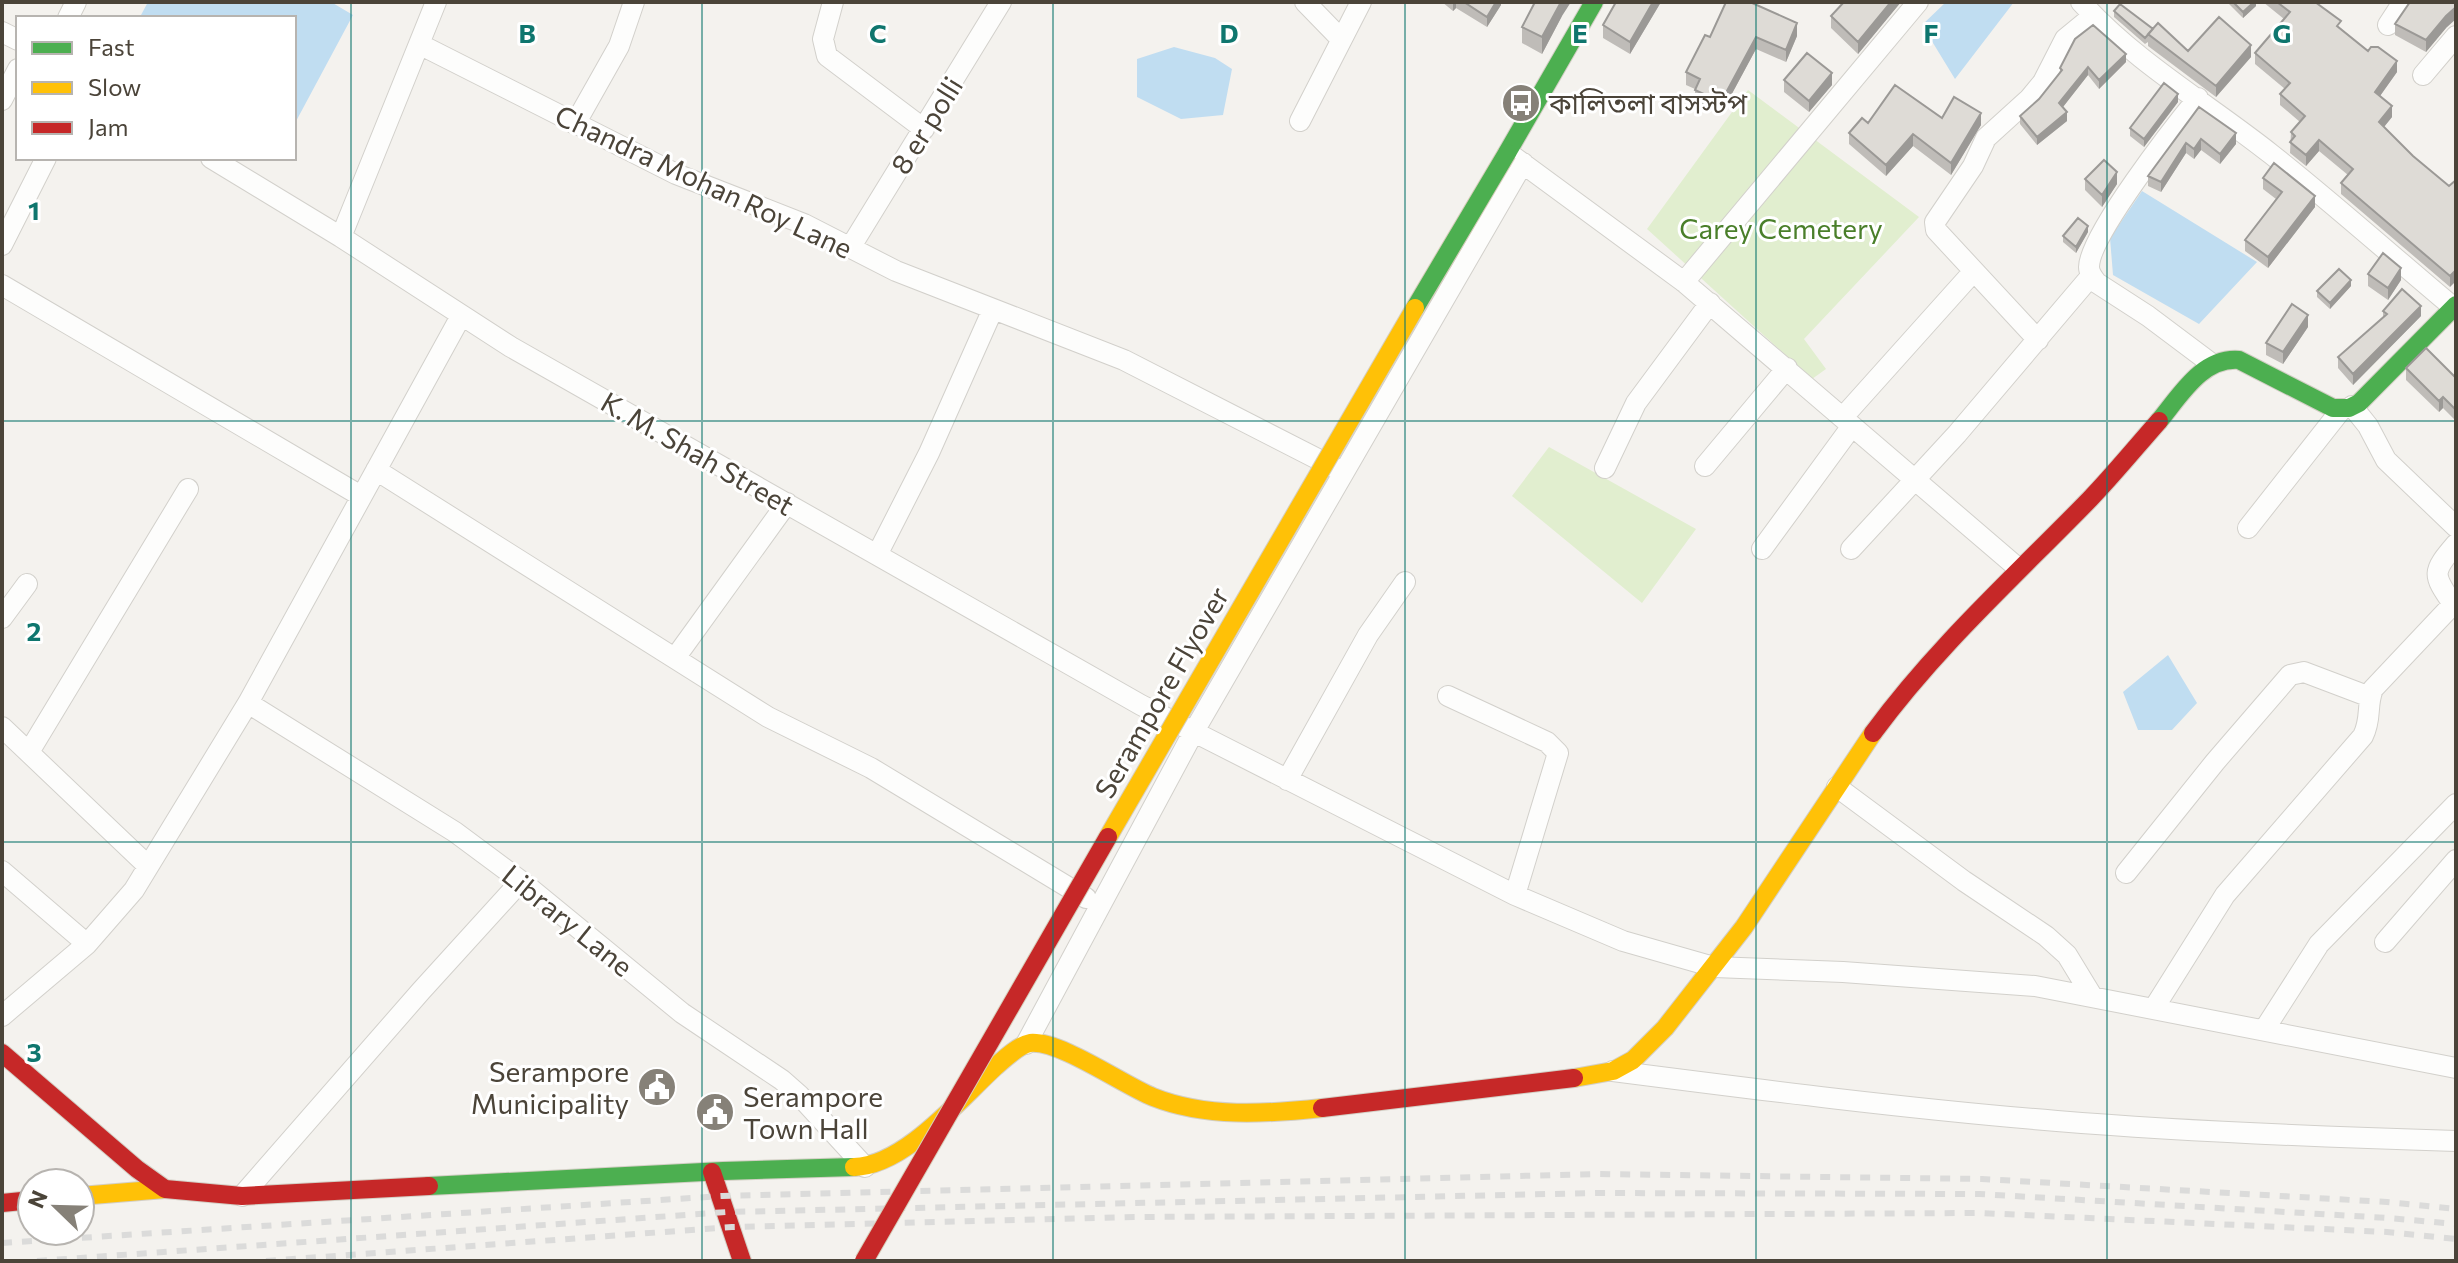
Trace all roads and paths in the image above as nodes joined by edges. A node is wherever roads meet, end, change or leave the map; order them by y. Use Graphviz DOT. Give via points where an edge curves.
graph roads {
  1 [pos="436,2"];
  2 [pos="634,2"];
  3 [pos="833,2"];
  4 [pos="1001,2"];
  5 [pos="1305,2"];
  6 [pos="1361,2"];
  7 [pos="1594,2"];
  8 [pos="1918,2"];
  9 [pos="2403,2"];
  10 [pos="2087,9"];
  11 [pos="2388,25"];
  12 [pos="2456,36"];
  13 [pos="1340,38"];
  14 [pos="419,44"];
  15 [pos="16,73"];
  16 [pos="2423,75"];
  17 [pos="2198,98"];
  18 [pos="2,100"];
  19 [pos="1300,121"];
  20 [pos="575,124"];
  21 [pos="924,129"];
  22 [pos="1515,158"];
  23 [pos="45,160"];
  24 [pos="214,160"];
  25 [pos="341,237"];
  26 [pos="2,245"];
  27 [pos="850,248"];
  28 [pos="1973,272"];
  29 [pos="2091,276"];
  30 [pos="1684,282"];
  31 [pos="2,285"];
  32 [pos="1710,303"];
  33 [pos="2454,306"];
  34 [pos="993,309"];
  35 [pos="461,316"];
  36 [pos="2038,340"];
  37 [pos="2212,364"];
  38 [pos="1787,368"];
  39 [pos="2347,408"];
  40 [pos="1848,421"];
  41 [pos="1705,466"];
  42 [pos="1605,468"];
  43 [pos="376,470"];
  44 [pos="1343,472"];
  45 [pos="1915,480"];
  46 [pos="188,489"];
  47 [pos="361,496"];
  48 [pos="787,503"];
  49 [pos="2456,527"];
  50 [pos="2248,528"];
  51 [pos="2456,544"];
  52 [pos="1762,549"];
  53 [pos="1851,549"];
  54 [pos="877,555"];
  55 [pos="2018,568"];
  56 [pos="1405,582"];
  57 [pos="27,584"];
  58 [pos="2455,602"];
  59 [pos="2,618"];
  60 [pos="675,658"];
  61 [pos="1448,696"];
  62 [pos="2370,697"];
  63 [pos="248,703"];
  64 [pos="2,727"];
  65 [pos="1193,733"];
  66 [pos="29,752"];
  67 [pos="1287,780"];
  68 [pos="1837,787"];
  69 [pos="2456,804"];
  70 [pos="2456,860"];
  71 [pos="148,866"];
  72 [pos="2,871"];
  73 [pos="2126,873"];
  74 [pos="521,881"];
  75 [pos="1515,895"];
  76 [pos="1100,906"];
  77 [pos="2385,942"];
  78 [pos="87,944"];
  79 [pos="1714,967"];
  80 [pos="2092,996"];
  81 [pos="2154,1008"];
  82 [pos="2,1016"];
  83 [pos="2264,1030"];
  84 [pos="1026,1044"];
  85 [pos="2,1053"];
  86 [pos="2456,1068"];
  87 [pos="1613,1071"];
  88 [pos="2456,1141"];
  89 [pos="865,1167"];
  90 [pos="712,1172"];
  91 [pos="165,1189"];
  92 [pos="96,1195"];
  93 [pos="242,1196"];
  94 [pos="742,1261"];
  95 [pos="864,1261"];
  1 -- 14 [label="street"];
  2 -- 20 [label="street" via="619,46"];
  3 -- 21 [label="street" via="823,39 827,56"];
  4 -- 21 [label="street, 8 er polli"];
  5 -- 13 [label="street"];
  6 -- 13 [label="street"];
  7 -- 22 [label="street, Serampore Flyover"];
  8 -- 30 [label="street"];
  9 -- 11 [label="street"];
  10 -- 17 [label="street"];
  10 -- 28 [label="street" via="2043,82 1986,138 1935,222 1936,230"];
  12 -- 16 [label="street"];
  13 -- 19 [label="street"];
  14 -- 20 [label="street, Chandra Mohan Roy Lane"];
  14 -- 25 [label="street"];
  15 -- 18 [label="street"];
  17 -- 29 [label="street" via="2157,149 2095,244"];
  17 -- 33 [label="street"];
  20 -- 27 [label="street, Chandra Mohan Roy Lane" via="676,174 804,224"];
  21 -- 27 [label="street, 8 er polli"];
  22 -- 30 [label="street"];
  22 -- 44 [label="street"];
  22 -- 95 [label="street, Serampore Flyover, bridge" via="1416,305"];
  23 -- 26 [label="street"];
  24 -- 25 [label="street, K. M. Shah Street"];
  25 -- 35 [label="street, K. M. Shah Street"];
  27 -- 34 [label="street, Chandra Mohan Roy Lane"];
  28 -- 36 [label="street"];
  28 -- 40 [label="street"];
  29 -- 36 [label="street"];
  29 -- 37 [label="street"];
  30 -- 32 [label="street"];
  31 -- 47 [label="street"];
  32 -- 38 [label="street"];
  32 -- 42 [label="street" via="1636,403"];
  33 -- 39 [label="street" via="2359,403"];
  34 -- 44 [label="street, Chandra Mohan Roy Lane" via="1124,360"];
  34 -- 54 [label="street"];
  35 -- 43 [label="street"];
  35 -- 48 [label="street, K. M. Shah Street"];
  36 -- 45 [label="street"];
  37 -- 39 [label="street" via="2239,360 2333,408"];
  37 -- 55 [label="street" via="2091,498"];
  38 -- 40 [label="street"];
  38 -- 41 [label="street"];
  39 -- 49 [label="street" via="2368,426 2386,460"];
  39 -- 50 [label="street"];
  40 -- 45 [label="street"];
  40 -- 52 [label="street"];
  43 -- 47 [label="street"];
  43 -- 60 [label="street"];
  44 -- 65 [label="street"];
  45 -- 53 [label="street"];
  45 -- 55 [label="street"];
  46 -- 66 [label="street"];
  47 -- 63 [label="street"];
  48 -- 54 [label="street, K. M. Shah Street"];
  48 -- 60 [label="street"];
  51 -- 58 [label="street" via="2436,575"];
  54 -- 65 [label="street, K. M. Shah Street"];
  55 -- 68 [label="street" via="1908,685"];
  56 -- 67 [label="street" via="1368,635"];
  57 -- 59 [label="street"];
  58 -- 62 [label="street"];
  60 -- 76 [label="street" via="768,717 871,768"];
  61 -- 75 [label="street" via="1547,742 1558,753"];
  62 -- 73 [label="street" via="2304,672 2290,675"];
  62 -- 81 [label="street" via="2371,715 2363,736 2225,895"];
  63 -- 71 [label="street"];
  63 -- 74 [label="street, Library Lane" via="455,832"];
  64 -- 66 [label="street"];
  65 -- 67 [label="street, K. M. Shah Street"];
  65 -- 76 [label="street"];
  66 -- 71 [label="street"];
  67 -- 75 [label="street, K. M. Shah Street"];
  68 -- 79 [label="street"];
  68 -- 80 [label="street" via="2052,941"];
  69 -- 83 [label="street" via="2319,944"];
  70 -- 77 [label="street"];
  71 -- 78 [label="street"];
  72 -- 78 [label="street"];
  74 -- 89 [label="street, Library Lane" via="682,1013 791,1087"];
  74 -- 93 [label="street"];
  75 -- 79 [label="street, K. M. Shah Street" via="1623,941"];
  76 -- 84 [label="street"];
  78 -- 82 [label="street"];
  79 -- 80 [label="street, K. M. Shah Street" via="2009,983"];
  79 -- 87 [label="street" via="1644,1051"];
  80 -- 81 [label="street, K. M. Shah Street"];
  81 -- 83 [label="street, K. M. Shah Street"];
  83 -- 86 [label="street, K. M. Shah Street"];
  84 -- 87 [label="street" via="1060,1050 1171,1103 1241,1114 1491,1091"];
  84 -- 89 [label="street" via="903,1152"];
  85 -- 91 [label="street"];
  87 -- 88 [label="street" via="2057,1121"];
  89 -- 90 [label="street"];
  90 -- 93 [label="street"];
  90 -- 94 [label="street"];
  91 -- 92 [label="street"];
  91 -- 93 [label="street"];
}
